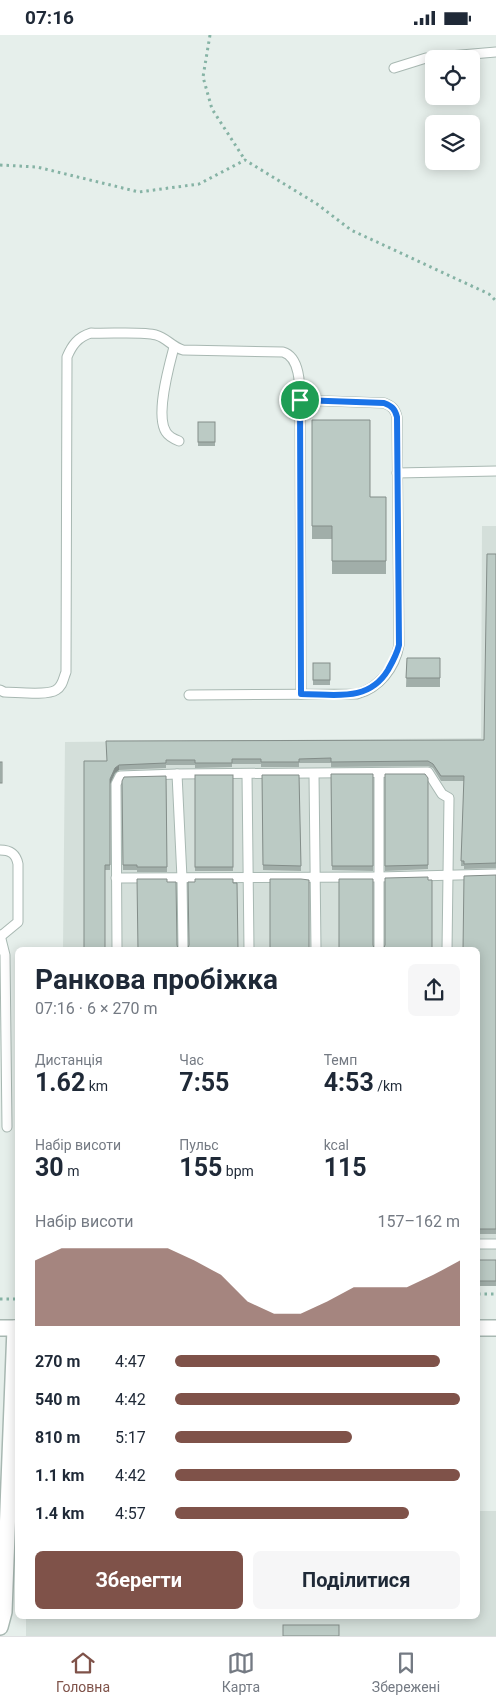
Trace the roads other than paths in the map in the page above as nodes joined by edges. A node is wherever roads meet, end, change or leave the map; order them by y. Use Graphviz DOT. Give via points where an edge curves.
graph roads {
  1 [pos="496,52"];
  2 [pos="394,68"];
  3 [pos="174,347"];
  4 [pos="300,400"];
  5 [pos="179,441"];
  6 [pos="496,471"];
  7 [pos="397,473"];
  8 [pos="0,690"];
  9 [pos="301,694"];
  10 [pos="189,695"];
  11 [pos="177,774"];
  12 [pos="247,774"];
  13 [pos="314,774"];
  14 [pos="379,774"];
  15 [pos="0,850"];
  16 [pos="496,874"];
  17 [pos="448,876"];
  18 [pos="116,877"];
  19 [pos="182,877"];
  20 [pos="316,877"];
  21 [pos="379,877"];
  22 [pos="247,878"];
  23 [pos="0,935"];
  24 [pos="116,947"];
  25 [pos="182,947"];
  26 [pos="249,947"];
  27 [pos="316,947"];
  28 [pos="380,947"];
  29 [pos="447,947"];
  30 [pos="7,1127"];
  31 [pos="480,1244"];
  32 [pos="496,1244"];
  33 [pos="11,1328"];
  34 [pos="480,1328"];
  35 [pos="496,1328"];
  36 [pos="0,1627"];
  1 -- 2 [label="lane" via="426,59"];
  3 -- 4 [label="lane" via="191,351 286,353 296,366"];
  3 -- 5 [label="lane" via="163,394 164,424 168,435"];
  3 -- 8 [label="lane" via="154,334 91,333 72,344 66,357 66,672 62,685 55,691"];
  4 -- 7 [label="lane" via="390,405 397,417"];
  4 -- 9 [label="lane"];
  6 -- 7 [label="lane"];
  7 -- 9 [label="lane" via="399,645 395,659 382,680 364,692 349,695"];
  9 -- 10 [label="lane"];
  11 -- 12 [label="lane"];
  11 -- 18 [label="lane" via="124,775 117,780"];
  11 -- 19 [label="lane"];
  12 -- 13 [label="lane"];
  12 -- 22 [label="lane"];
  13 -- 14 [label="lane"];
  13 -- 20 [label="lane"];
  14 -- 17 [label="lane" via="428,772 442,794 449,798"];
  14 -- 21 [label="lane"];
  15 -- 23 [label="lane" via="11,852 18,864 18,922"];
  16 -- 17 [label="lane"];
  17 -- 21 [label="lane"];
  17 -- 29 [label="lane"];
  18 -- 19 [label="lane"];
  18 -- 24 [label="lane"];
  19 -- 22 [label="lane"];
  19 -- 25 [label="lane"];
  20 -- 21 [label="lane"];
  20 -- 22 [label="lane"];
  20 -- 27 [label="lane"];
  21 -- 28 [label="lane"];
  22 -- 26 [label="lane"];
  23 -- 30 [label="lane" via="5,955"];
  31 -- 32 [label="lane"];
  33 -- 36 [label="street" via="4,1611"];
  34 -- 35 [label="street"];
}
